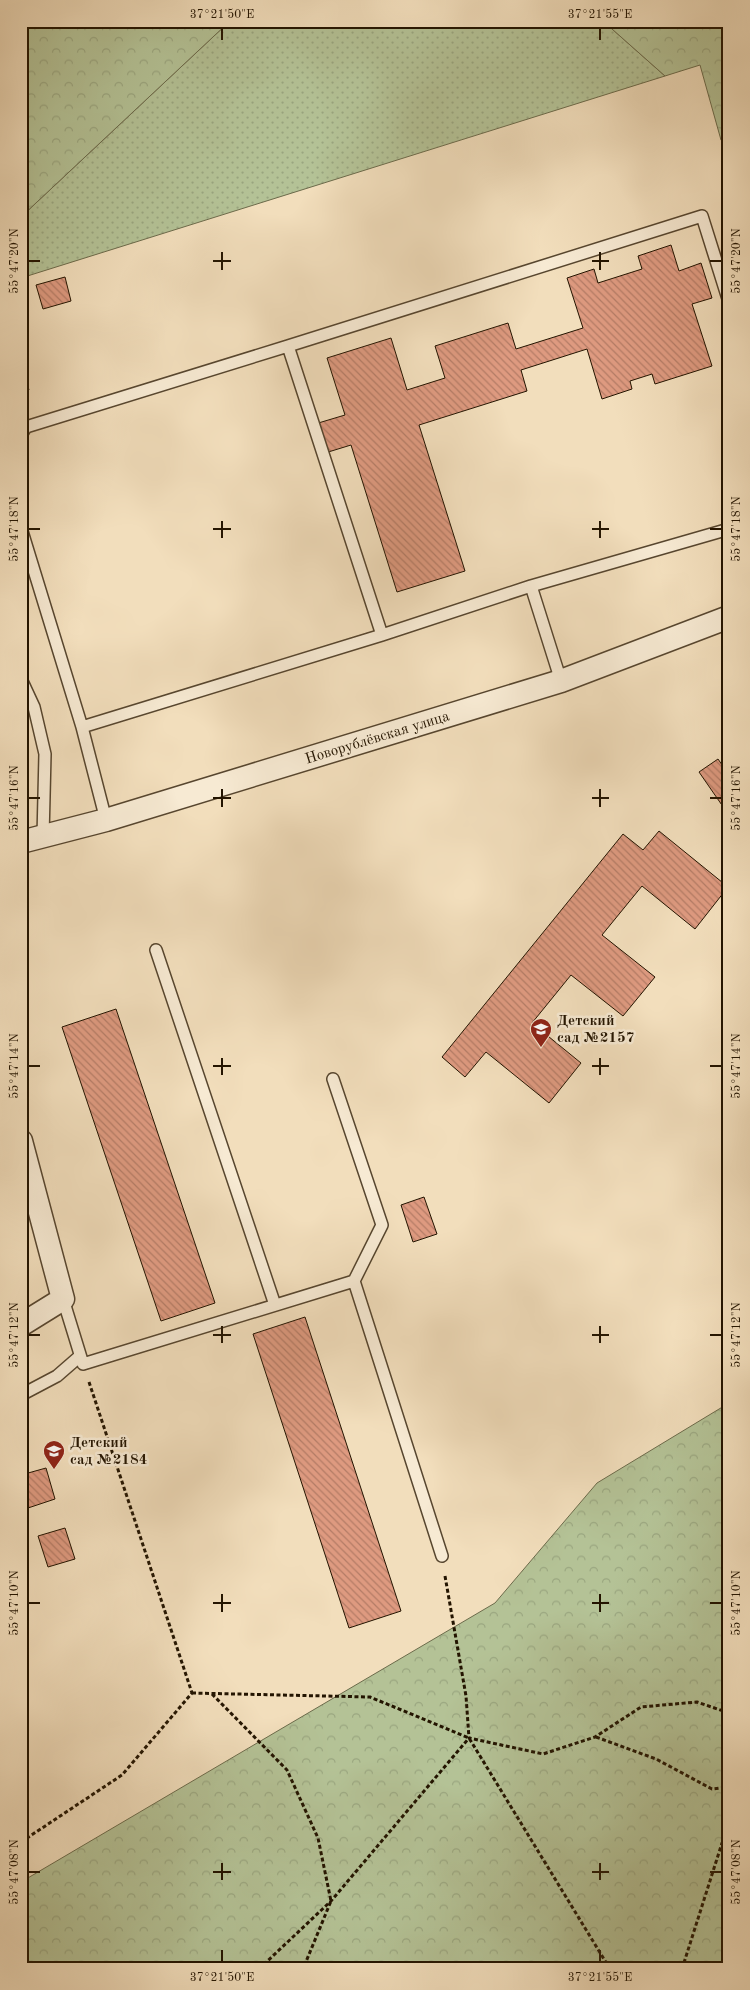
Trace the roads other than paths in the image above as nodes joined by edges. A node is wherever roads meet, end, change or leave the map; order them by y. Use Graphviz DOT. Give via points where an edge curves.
graph roads {
  1 [pos="729,302"];
  2 [pos="288,346"];
  3 [pos="21,436"];
  4 [pos="21,528"];
  5 [pos="729,529"];
  6 [pos="531,586"];
  7 [pos="729,617"];
  8 [pos="382,635"];
  9 [pos="21,679"];
  10 [pos="561,681"];
  11 [pos="82,727"];
  12 [pos="106,820"];
  13 [pos="32,840"];
  14 [pos="156,950"];
  15 [pos="333,1079"];
  16 [pos="21,1141"];
  17 [pos="354,1281"];
  18 [pos="63,1299"];
  19 [pos="275,1305"];
  20 [pos="21,1325"];
  21 [pos="81,1360"];
  22 [pos="21,1394"];
  23 [pos="442,1556"];
  1 -- 2 [label="lane" via="702,216"];
  2 -- 3 [label="lane" via="26,427"];
  2 -- 8 [label="lane"];
  4 -- 11 [label="lane"];
  5 -- 6 [label="lane"];
  6 -- 8 [label="lane"];
  6 -- 10 [label="lane"];
  7 -- 10 [label="street, Новорублёвская улица"];
  8 -- 11 [label="lane"];
  9 -- 13 [label="lane" via="34,707 45,754"];
  10 -- 12 [label="street, Новорублёвская улица"];
  11 -- 12 [label="lane"];
  12 -- 13 [label="street, Новорублёвская улица"];
  14 -- 19 [label="lane"];
  15 -- 17 [label="lane" via="382,1225"];
  16 -- 18 [label="street"];
  17 -- 19 [label="lane"];
  17 -- 23 [label="lane"];
  18 -- 20 [label="street"];
  18 -- 21 [label="lane"];
  19 -- 21 [label="lane"];
  21 -- 22 [label="lane"];
}
